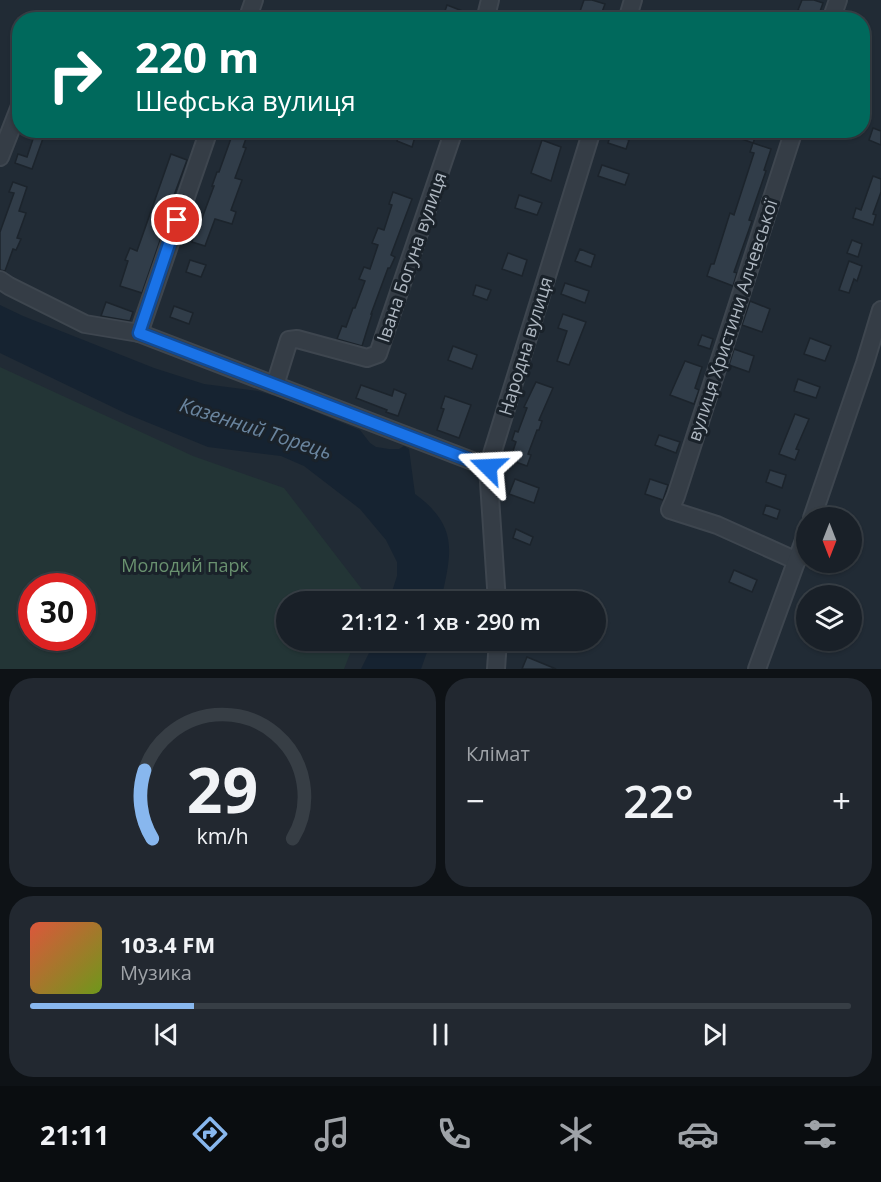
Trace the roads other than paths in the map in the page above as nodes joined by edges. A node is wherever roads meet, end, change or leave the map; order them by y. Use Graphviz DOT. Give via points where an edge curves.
graph roads {
  1 [pos="12,126"];
  2 [pos="206,138"];
  3 [pos="451,138"];
  4 [pos="590,138"];
  5 [pos="791,138"];
  6 [pos="0,157"];
  7 [pos="0,280"];
  8 [pos="881,310"];
  9 [pos="139,333"];
  10 [pos="275,385"];
  11 [pos="488,467"];
  12 [pos="816,507"];
  13 [pos="796,561"];
  14 [pos="796,564"];
  15 [pos="496,591"];
  16 [pos="497,651"];
  17 [pos="496,669"];
  18 [pos="757,669"];
  1 -- 6 [label="street"];
  2 -- 9 [label="street"];
  3 -- 10 [label="street, Івана Богуна вулиця" via="378,354 367,358 289,340"];
  4 -- 11 [label="street, Народна вулиця"];
  5 -- 13 [label="street, вулиця Христини Алчевської" via="670,510 717,525"];
  7 -- 9 [label="street" via="85,324"];
  8 -- 12 [label="street"];
  9 -- 10 [label="street"];
  10 -- 11 [label="street"];
  11 -- 15 [label="street, Народна вулиця"];
  14 -- 18 [label="street"];
  16 -- 17 [label="street"];
}
